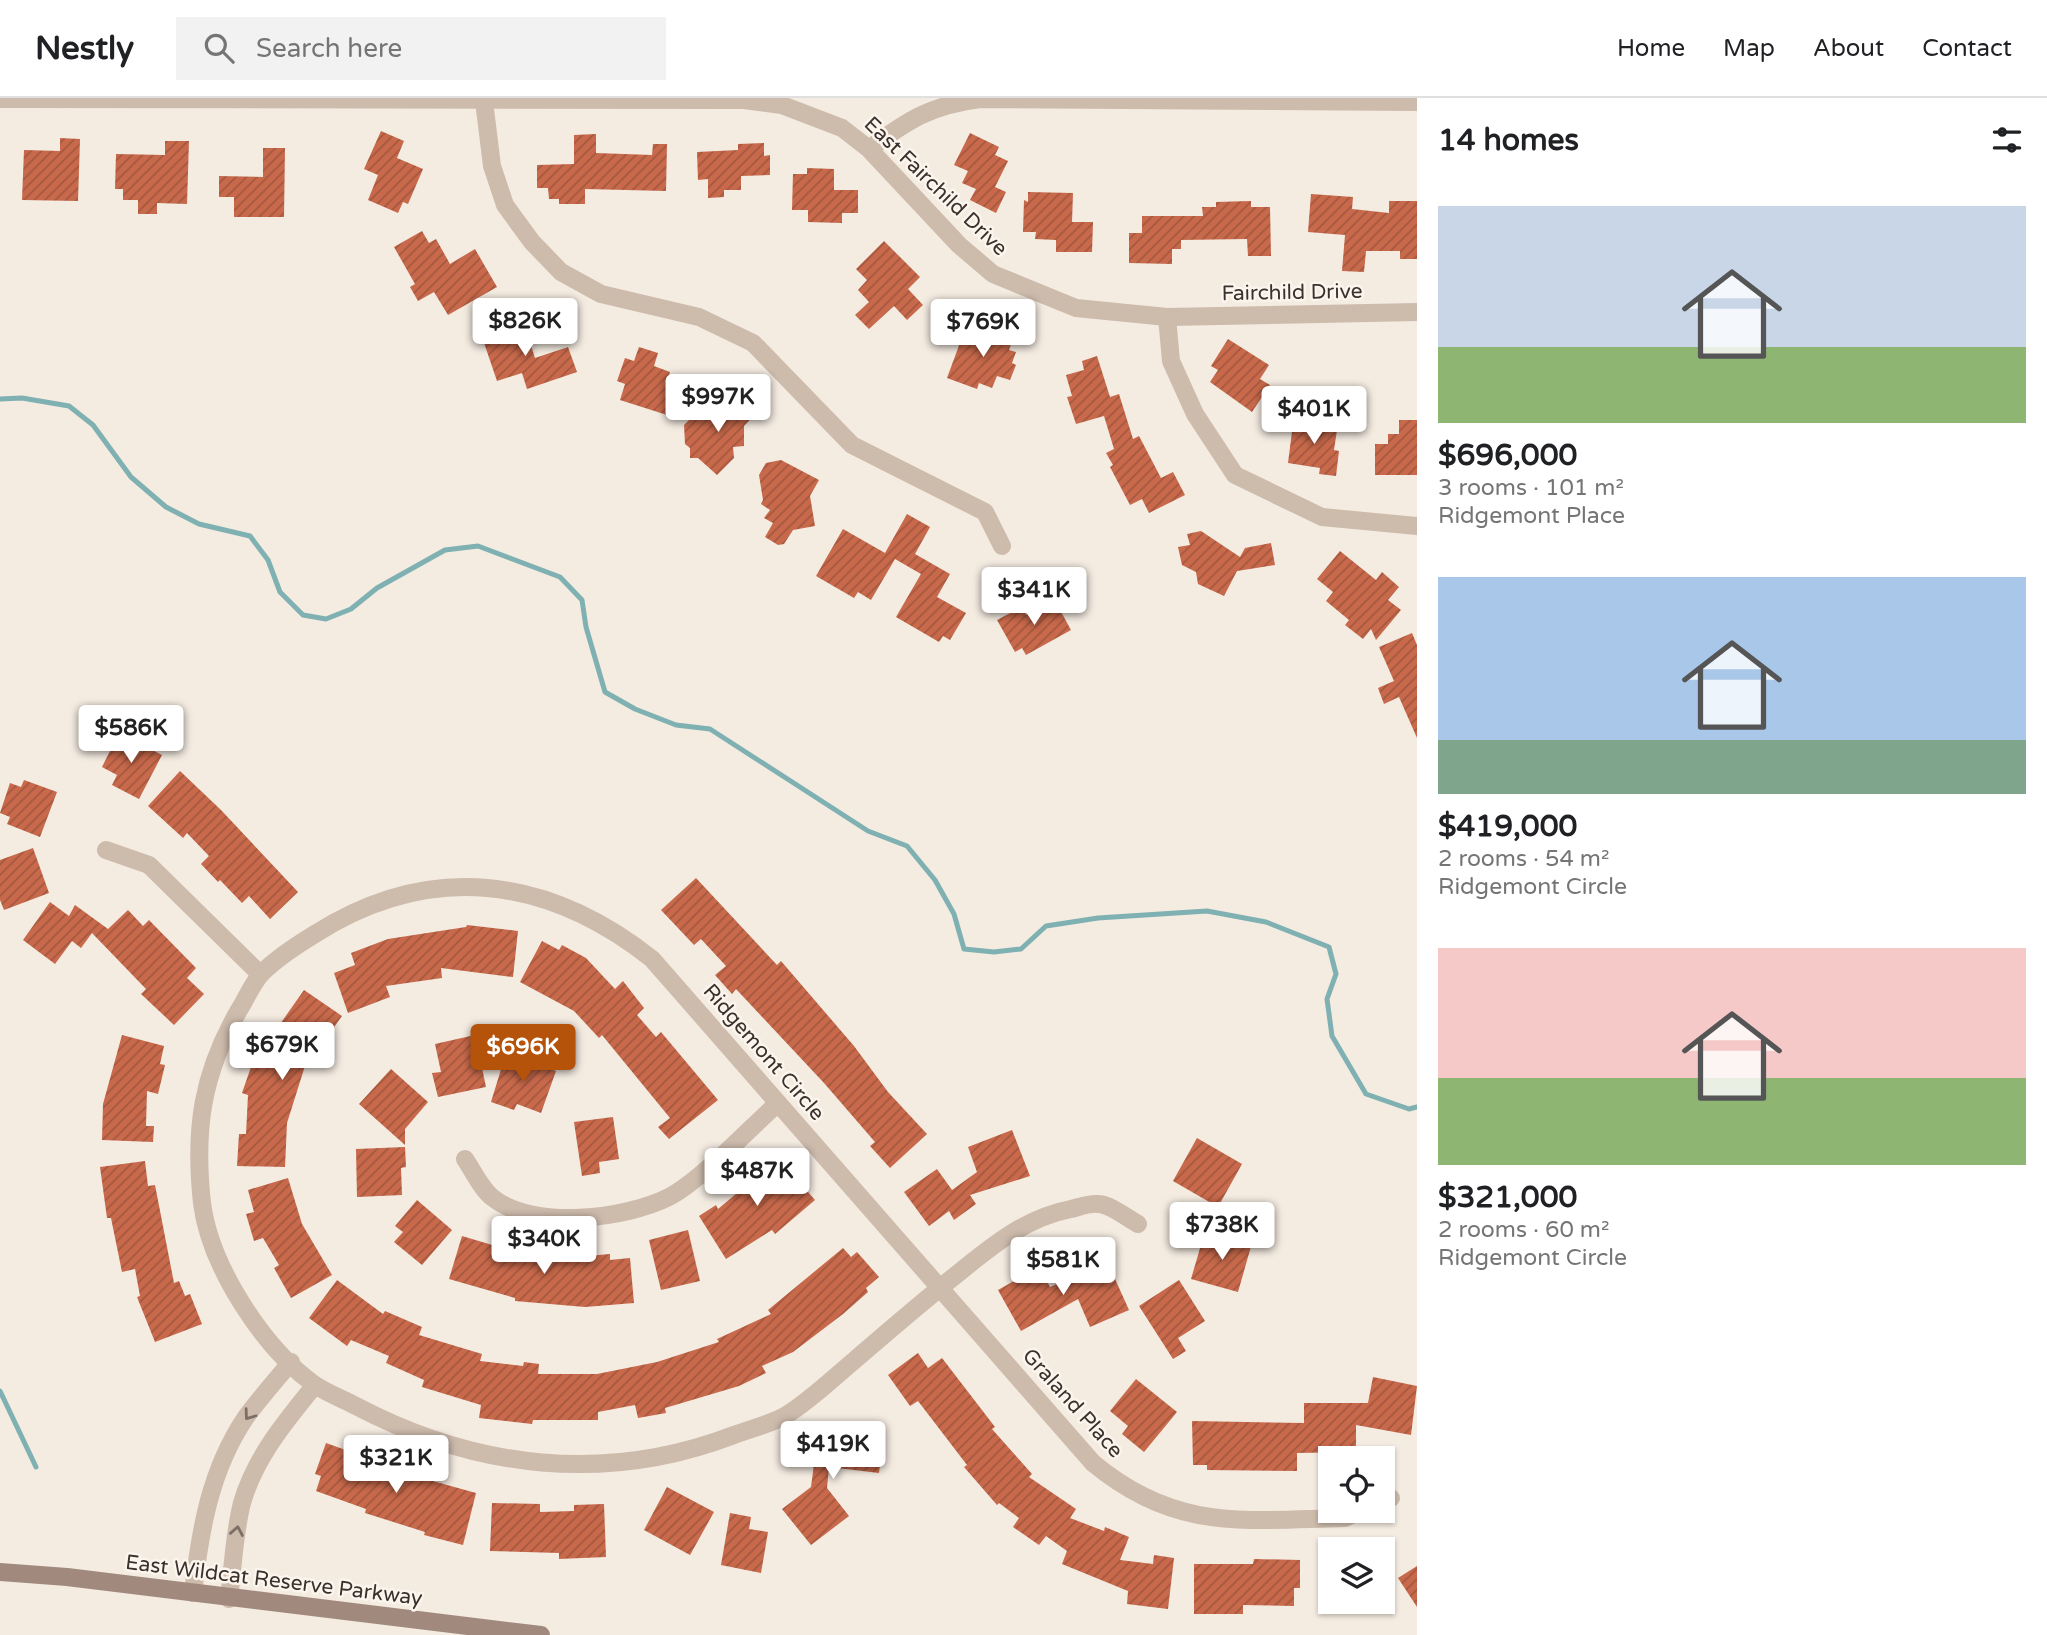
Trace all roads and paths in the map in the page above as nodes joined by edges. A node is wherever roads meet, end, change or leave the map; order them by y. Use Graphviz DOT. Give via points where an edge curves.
graph roads {
  1 [pos="0,99"];
  2 [pos="484,101"];
  3 [pos="1417,102"];
  4 [pos="869,149"];
  5 [pos="1417,313"];
  6 [pos="1167,317"];
  7 [pos="1417,526"];
  8 [pos="1002,546"];
  9 [pos="106,850"];
  10 [pos="260,974"];
  11 [pos="778,1103"];
  12 [pos="465,1159"];
  13 [pos="1139,1224"];
  14 [pos="940,1288"];
  15 [pos="291,1362"];
  16 [pos="315,1385"];
  17 [pos="1318,1518"];
  18 [pos="0,1572"];
  19 [pos="193,1593"];
  20 [pos="229,1598"];
  21 [pos="541,1635"];
  1 -- 2 [label="street, East Fairchild Drive"];
  2 -- 4 [label="street, East Fairchild Drive" via="744,100 813,115 842,128"];
  2 -- 8 [label="street" via="492,166 505,205 561,272 601,294 699,317 753,343 852,445 985,512"];
  3 -- 4 [label="street" via="980,99 946,103 916,115"];
  4 -- 6 [label="street, East Fairchild Drive" via="993,274 1076,308"];
  5 -- 6 [label="street, Fairchild Drive"];
  6 -- 7 [label="street" via="1171,361 1195,414 1235,475 1322,517"];
  9 -- 10 [label="street" via="149,865"];
  10 -- 11 [label="street, Ridgemont Circle" via="343,916 385,898 468,886 549,900 622,935 652,959"];
  10 -- 15 [label="street, Ridgemont Circle" via="223,1038 206,1084 199,1120 199,1171 204,1218 218,1262 264,1332"];
  11 -- 12 [label="street" via="669,1197 607,1214 557,1219 519,1211 492,1198"];
  11 -- 14 [label="street, Ridgemont Circle"];
  13 -- 14 [label="street" via="1100,1203 1060,1211 1018,1228"];
  14 -- 16 [label="street, Ridgemont Circle" via="784,1416 670,1457 570,1464 498,1458 403,1431"];
  14 -- 17 [label="street, Graland Place" via="1093,1463 1139,1497 1190,1516"];
  15 -- 16 [label="street, Ridgemont Circle"];
  15 -- 19 [label="street, one-way" via="246,1417 210,1492"];
  20 -- 16 [label="street, one-way" via="243,1501 261,1457"];
  18 -- 19 [label="main road, East Wildcat Reserve Parkway"];
  19 -- 20 [label="main road, East Wildcat Reserve Parkway"];
  20 -- 21 [label="main road, East Wildcat Reserve Parkway"];
}
